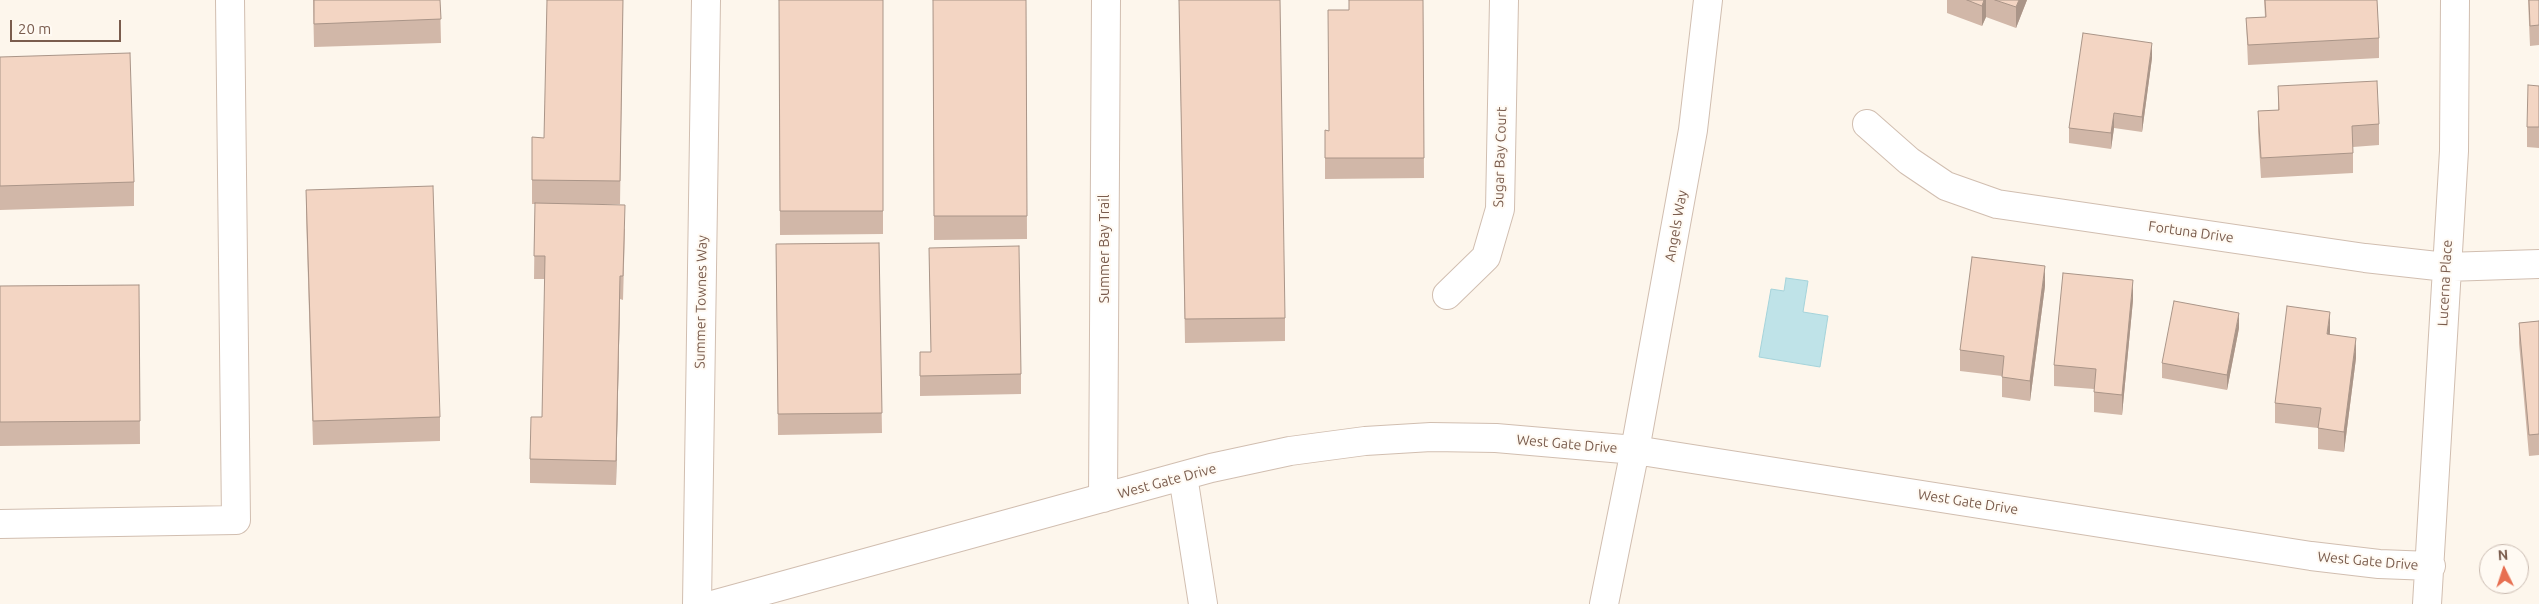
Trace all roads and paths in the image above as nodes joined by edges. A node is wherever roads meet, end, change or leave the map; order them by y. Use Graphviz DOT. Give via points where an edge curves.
graph roads {
  1 [pos="230,0"];
  2 [pos="706,0"];
  3 [pos="1106,0"];
  4 [pos="1504,0"];
  5 [pos="1708,0"];
  6 [pos="2455,0"];
  7 [pos="1866,124"];
  8 [pos="2539,264"];
  9 [pos="2446,267"];
  10 [pos="1447,294"];
  11 [pos="1635,450"];
  12 [pos="1182,476"];
  13 [pos="1103,498"];
  14 [pos="0,524"];
  15 [pos="2431,566"];
  16 [pos="697,604"];
  17 [pos="716,604"];
  18 [pos="1203,604"];
  19 [pos="1604,604"];
  20 [pos="2427,604"];
  1 -- 14 [label="street" via="236,520"];
  2 -- 16 [label="street, Summer Townes Way"];
  3 -- 13 [label="street, Summer Bay Trail"];
  4 -- 10 [label="street, Sugar Bay Court" via="1500,209 1486,257"];
  5 -- 11 [label="street, Angels Way" via="1693,130"];
  6 -- 9 [label="street, Lucerna Place" via="2454,142"];
  7 -- 9 [label="street, Fortuna Drive" via="1909,162 1946,186 1997,204"];
  8 -- 9 [label="street, Fortuna Drive"];
  9 -- 15 [label="street, Lucerna Place"];
  11 -- 12 [label="street, West Gate Drive" via="1496,438 1365,441 1290,451"];
  11 -- 15 [label="street, West Gate Drive" via="2311,556"];
  11 -- 19 [label="street, Angels Way"];
  12 -- 13 [label="street, West Gate Drive"];
  12 -- 18 [label="street"];
  13 -- 17 [label="street, West Gate Drive"];
  15 -- 20 [label="street, Lucerna Place"];
}
